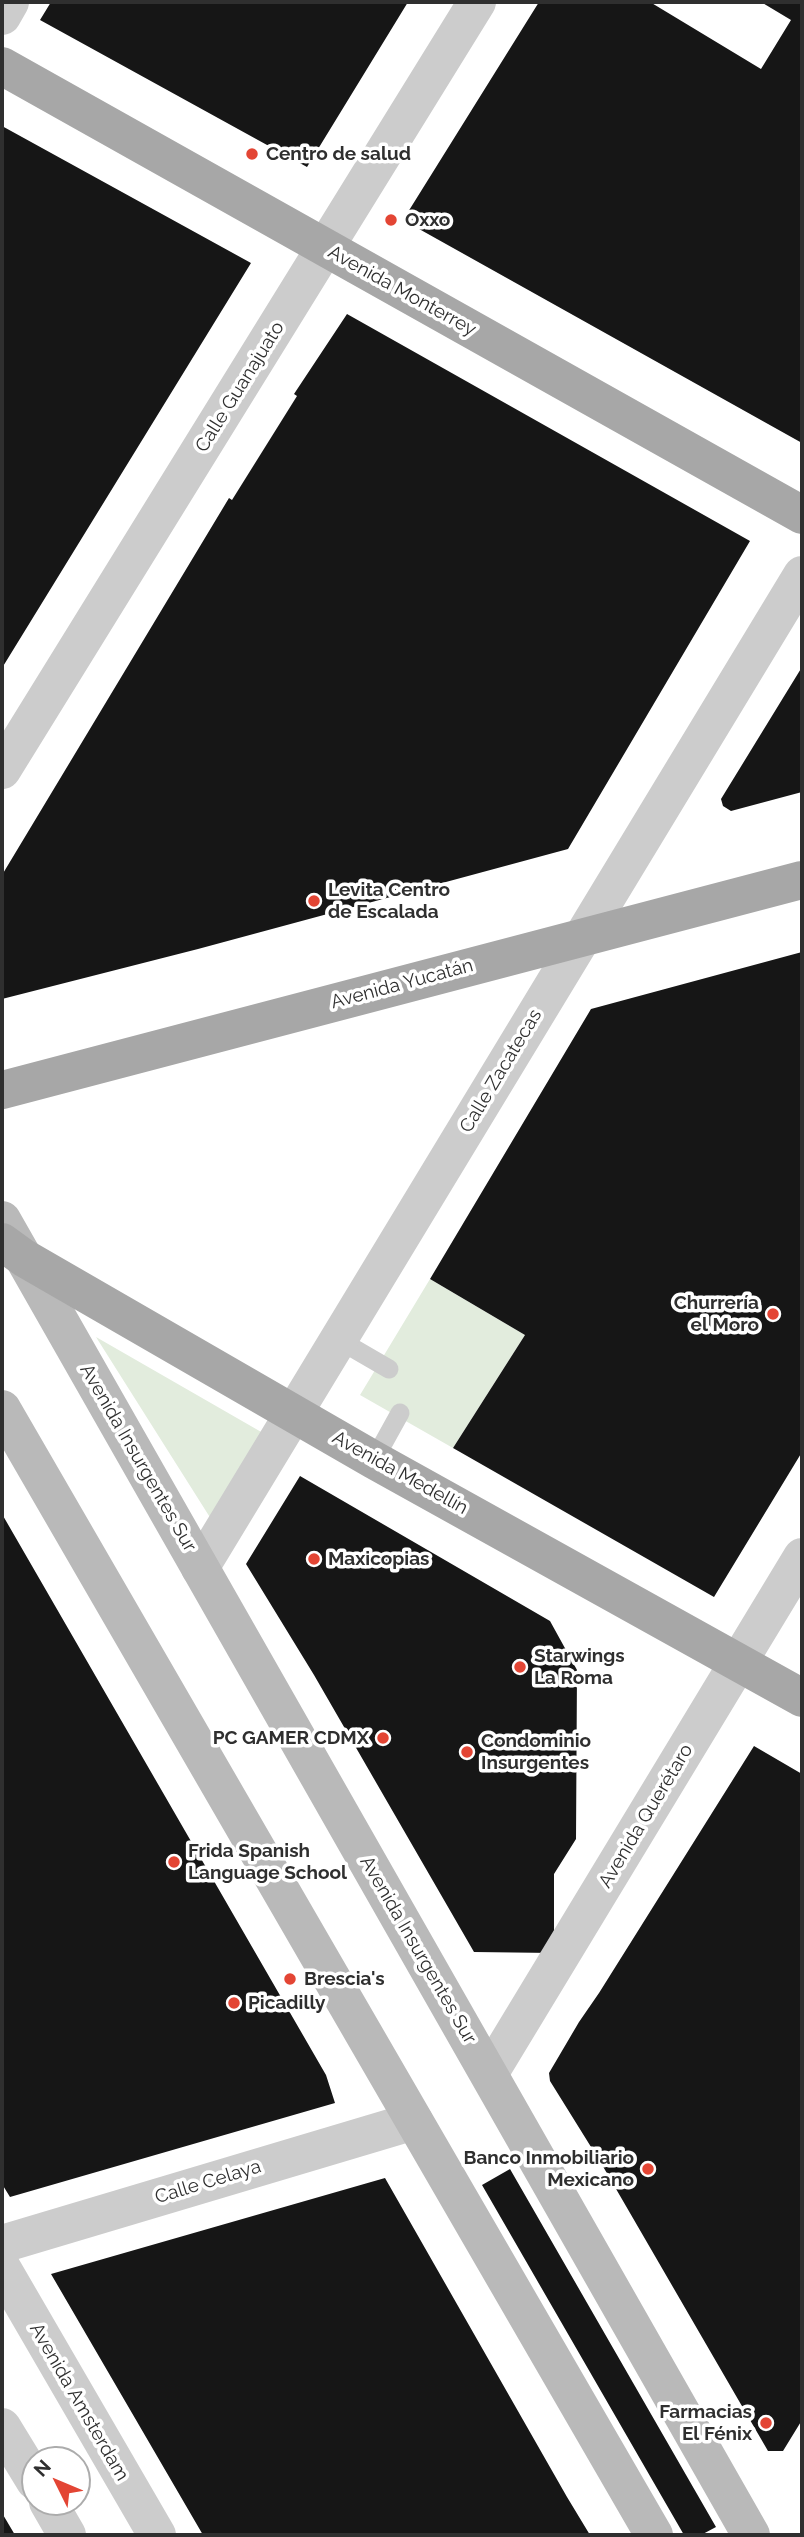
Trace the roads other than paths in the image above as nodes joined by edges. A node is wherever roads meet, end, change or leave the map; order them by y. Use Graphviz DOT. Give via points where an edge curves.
graph roads {
  1 [pos="10,2"];
  2 [pos="477,2"];
  3 [pos="2,16"];
  4 [pos="2,65"];
  5 [pos="326,248"];
  6 [pos="802,515"];
  7 [pos="802,575"];
  8 [pos="2,770"];
  9 [pos="802,880"];
  10 [pos="583,936"];
  11 [pos="2,1090"];
  12 [pos="2,1220"];
  13 [pos="9,1253"];
  14 [pos="338,1340"];
  15 [pos="389,1369"];
  16 [pos="2,1409"];
  17 [pos="294,1412"];
  18 [pos="400,1413"];
  19 [pos="374,1460"];
  20 [pos="802,1557"];
  21 [pos="200,1568"];
  22 [pos="740,1662"];
  23 [pos="802,1698"];
  24 [pos="489,2074"];
  25 [pos="414,2121"];
  26 [pos="2,2244"];
  27 [pos="2,2268"];
  28 [pos="2,2427"];
  29 [pos="21,2458"];
  30 [pos="56,2516"];
  31 [pos="67,2535"];
  32 [pos="157,2535"];
  33 [pos="654,2535"];
  34 [pos="751,2535"];
  1 -- 3 [label="street"];
  2 -- 5 [label="street, Calle Guanajuato"];
  4 -- 5 [label="main road, Avenida Monterrey"];
  5 -- 6 [label="main road, Avenida Monterrey"];
  5 -- 8 [label="street, Calle Guanajuato"];
  7 -- 10 [label="street, Calle Zacatecas"];
  9 -- 10 [label="main road, Avenida Yucatán"];
  10 -- 11 [label="main road, Avenida Yucatán"];
  10 -- 14 [label="street, Calle Zacatecas"];
  12 -- 13 [label="main road, Avenida Insurgentes Sur"];
  13 -- 17 [label="main road, Avenida Medellín"];
  13 -- 21 [label="main road, Avenida Insurgentes Sur"];
  14 -- 15 [label="lane"];
  14 -- 17 [label="street, Calle Zacatecas"];
  16 -- 25 [label="main road"];
  17 -- 19 [label="main road, Avenida Medellín"];
  17 -- 21 [label="street, Calle Zacatecas"];
  18 -- 19 [label="lane"];
  19 -- 22 [label="main road, Avenida Medellín"];
  20 -- 22 [label="street, Avenida Querétaro"];
  21 -- 24 [label="main road, Avenida Insurgentes Sur"];
  22 -- 23 [label="main road, Avenida Medellín"];
  22 -- 24 [label="street, Avenida Querétaro"];
  24 -- 34 [label="main road, Avenida Insurgentes Sur"];
  25 -- 26 [label="street, Calle Celaya"];
  25 -- 33 [label="main road"];
  27 -- 32 [label="street, Avenida Amsterdam"];
  28 -- 29 [label="street"];
  30 -- 31 [label="street"];
}
